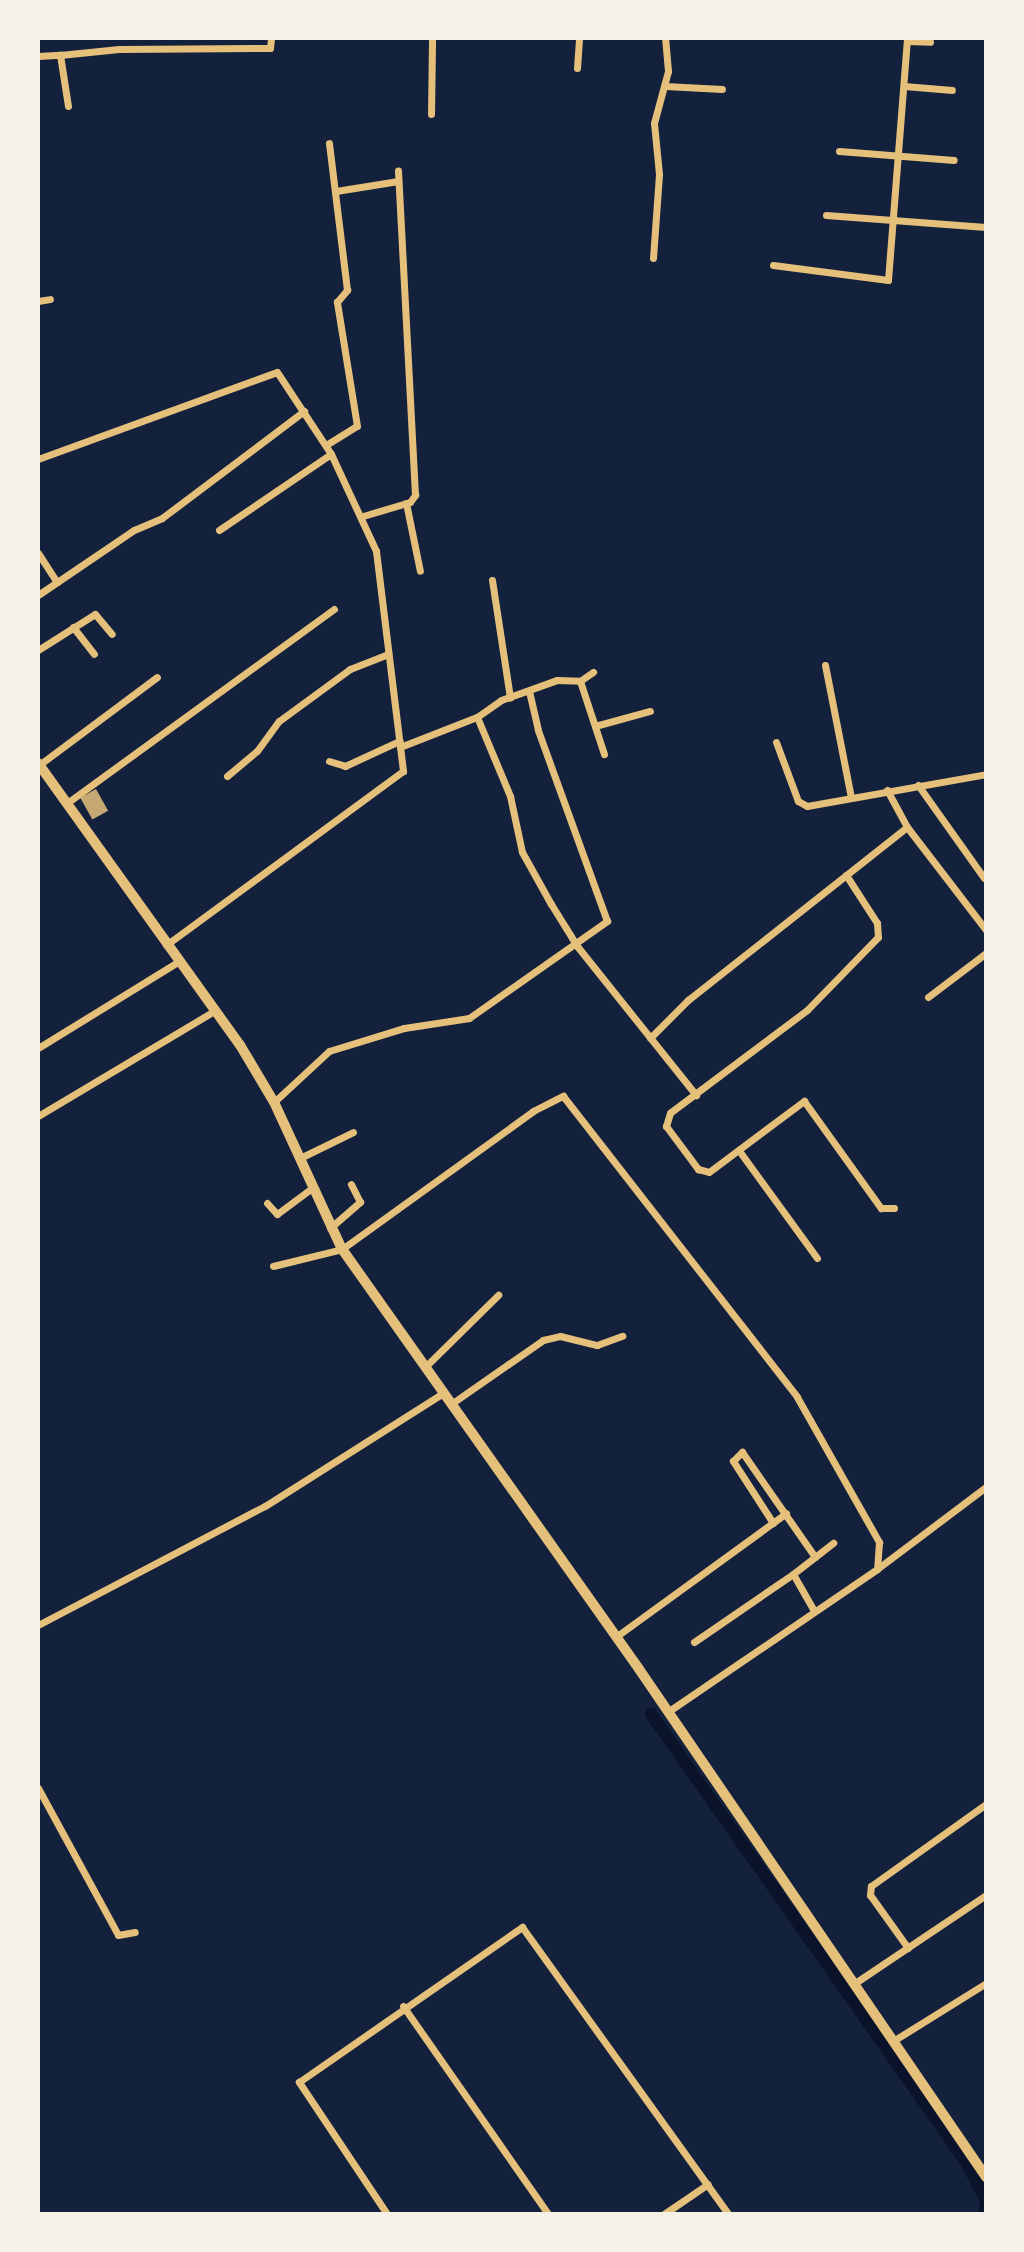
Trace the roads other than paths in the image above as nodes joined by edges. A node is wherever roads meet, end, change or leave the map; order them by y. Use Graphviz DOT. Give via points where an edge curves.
graph roads {
  1 [pos="119,38"];
  2 [pos="271,38"];
  3 [pos="432,38"];
  4 [pos="579,38"];
  5 [pos="665,38"];
  6 [pos="907,39"];
  7 [pos="930,42"];
  8 [pos="119,49"];
  9 [pos="60,55"];
  10 [pos="38,56"];
  11 [pos="577,68"];
  12 [pos="665,86"];
  13 [pos="904,86"];
  14 [pos="722,89"];
  15 [pos="952,90"];
  16 [pos="68,106"];
  17 [pos="431,114"];
  18 [pos="329,143"];
  19 [pos="839,151"];
  20 [pos="899,156"];
  21 [pos="954,160"];
  22 [pos="398,170"];
  23 [pos="398,181"];
  24 [pos="336,191"];
  25 [pos="826,215"];
  26 [pos="894,220"];
  27 [pos="986,227"];
  28 [pos="653,258"];
  29 [pos="773,265"];
  30 [pos="50,299"];
  31 [pos="38,301"];
  32 [pos="304,411"];
  33 [pos="326,445"];
  34 [pos="331,454"];
  35 [pos="38,459"];
  36 [pos="406,503"];
  37 [pos="363,516"];
  38 [pos="219,530"];
  39 [pos="38,553"];
  40 [pos="420,571"];
  41 [pos="492,580"];
  42 [pos="57,582"];
  43 [pos="38,595"];
  44 [pos="334,609"];
  45 [pos="73,627"];
  46 [pos="112,634"];
  47 [pos="38,650"];
  48 [pos="94,654"];
  49 [pos="388,654"];
  50 [pos="825,665"];
  51 [pos="593,672"];
  52 [pos="157,677"];
  53 [pos="580,681"];
  54 [pos="529,691"];
  55 [pos="510,698"];
  56 [pos="650,711"];
  57 [pos="477,717"];
  58 [pos="595,726"];
  59 [pos="776,742"];
  60 [pos="400,744"];
  61 [pos="604,754"];
  62 [pos="329,761"];
  63 [pos="38,764"];
  64 [pos="986,774"];
  65 [pos="227,776"];
  66 [pos="918,785"];
  67 [pos="887,790"];
  68 [pos="851,797"];
  69 [pos="67,803"];
  70 [pos="907,827"];
  71 [pos="846,875"];
  72 [pos="984,878"];
  73 [pos="986,930"];
  74 [pos="166,945"];
  75 [pos="577,946"];
  76 [pos="986,953"];
  77 [pos="178,962"];
  78 [pos="928,997"];
  79 [pos="214,1011"];
  80 [pos="650,1038"];
  81 [pos="38,1048"];
  82 [pos="696,1095"];
  83 [pos="274,1102"];
  84 [pos="38,1116"];
  85 [pos="353,1132"];
  86 [pos="740,1152"];
  87 [pos="300,1158"];
  88 [pos="351,1184"];
  89 [pos="312,1188"];
  90 [pos="267,1203"];
  91 [pos="894,1208"];
  92 [pos="330,1228"];
  93 [pos="342,1249"];
  94 [pos="817,1258"];
  95 [pos="273,1266"];
  96 [pos="498,1295"];
  97 [pos="622,1336"];
  98 [pos="425,1367"];
  99 [pos="443,1393"];
  100 [pos="451,1404"];
  101 [pos="986,1487"];
  102 [pos="786,1513"];
  103 [pos="773,1523"];
  104 [pos="833,1543"];
  105 [pos="815,1557"];
  106 [pos="877,1569"];
  107 [pos="793,1574"];
  108 [pos="813,1609"];
  109 [pos="38,1625"];
  110 [pos="617,1636"];
  111 [pos="694,1642"];
  112 [pos="669,1711"];
  113 [pos="38,1788"];
  114 [pos="986,1804"];
  115 [pos="986,1895"];
  116 [pos="135,1932"];
  117 [pos="908,1948"];
  118 [pos="855,1983"];
  119 [pos="986,1983"];
  120 [pos="403,2006"];
  121 [pos="893,2041"];
  122 [pos="986,2177"];
  123 [pos="708,2184"];
  124 [pos="387,2214"];
  125 [pos="548,2214"];
  126 [pos="664,2214"];
  127 [pos="728,2214"];
  1 -- 8 [label="street"];
  2 -- 8 [label="street" via="270,48"];
  3 -- 17 [label="street"];
  4 -- 11 [label="street"];
  5 -- 12 [label="street"];
  6 -- 7 [label="street"];
  6 -- 13 [label="street"];
  8 -- 9 [label="street"];
  9 -- 10 [label="street"];
  9 -- 16 [label="street"];
  12 -- 14 [label="street"];
  12 -- 28 [label="street" via="654,123 659,174"];
  13 -- 15 [label="street"];
  13 -- 20 [label="street"];
  18 -- 24 [label="street"];
  19 -- 20 [label="street"];
  20 -- 21 [label="street"];
  20 -- 26 [label="street"];
  22 -- 23 [label="street"];
  23 -- 24 [label="street"];
  23 -- 36 [label="street" via="415,495"];
  24 -- 33 [label="street" via="347,290 337,302 357,423 355,430"];
  25 -- 26 [label="street"];
  26 -- 27 [label="street"];
  26 -- 29 [label="street" via="888,280"];
  30 -- 31 [label="street"];
  32 -- 33 [label="street"];
  32 -- 35 [label="street" via="277,372"];
  32 -- 42 [label="street" via="162,518 134,530"];
  33 -- 34 [label="street"];
  34 -- 37 [label="street"];
  34 -- 38 [label="street"];
  36 -- 37 [label="street"];
  36 -- 40 [label="street"];
  37 -- 49 [label="street" via="376,551"];
  39 -- 42 [label="street"];
  41 -- 55 [label="street"];
  42 -- 43 [label="street"];
  44 -- 69 [label="street"];
  45 -- 46 [label="street" via="97,614"];
  45 -- 47 [label="street"];
  45 -- 48 [label="street"];
  49 -- 60 [label="street"];
  49 -- 65 [label="street" via="350,669 279,721 257,751"];
  50 -- 68 [label="street"];
  51 -- 53 [label="street"];
  52 -- 63 [label="street"];
  53 -- 54 [label="street" via="557,680"];
  53 -- 58 [label="street"];
  54 -- 55 [label="street"];
  54 -- 75 [label="street" via="538,730 607,915 604,926"];
  55 -- 57 [label="street" via="485,707"];
  56 -- 58 [label="street"];
  57 -- 60 [label="street"];
  57 -- 75 [label="street" via="510,796 522,852"];
  58 -- 61 [label="street"];
  59 -- 68 [label="street" via="803,805"];
  60 -- 62 [label="street" via="345,766"];
  60 -- 74 [label="street" via="401,774"];
  63 -- 69 [label="main road"];
  64 -- 66 [label="street"];
  66 -- 67 [label="street"];
  66 -- 72 [label="street"];
  67 -- 68 [label="street"];
  67 -- 70 [label="street"];
  69 -- 74 [label="main road"];
  70 -- 71 [label="street"];
  70 -- 73 [label="street"];
  71 -- 80 [label="street" via="688,1000"];
  71 -- 82 [label="street" via="877,923 878,937 807,1010"];
  74 -- 77 [label="main road"];
  75 -- 80 [label="street"];
  75 -- 83 [label="street" via="469,1018 404,1028 329,1051"];
  76 -- 78 [label="street"];
  77 -- 79 [label="main road"];
  77 -- 81 [label="street"];
  79 -- 83 [label="main road"];
  79 -- 84 [label="street"];
  80 -- 82 [label="street"];
  82 -- 86 [label="street" via="670,1113 667,1130 701,1171 713,1170"];
  83 -- 87 [label="main road"];
  85 -- 87 [label="street"];
  86 -- 91 [label="street" via="804,1101 881,1208"];
  86 -- 94 [label="street"];
  87 -- 89 [label="main road"];
  88 -- 92 [label="street" via="360,1202"];
  89 -- 90 [label="street" via="277,1214"];
  89 -- 92 [label="main road"];
  92 -- 93 [label="main road"];
  93 -- 95 [label="street"];
  93 -- 98 [label="main road"];
  93 -- 106 [label="street" via="533,1111 563,1096 797,1397 879,1542"];
  96 -- 98 [label="street"];
  97 -- 100 [label="street" via="597,1345 560,1336 543,1340"];
  98 -- 99 [label="main road"];
  99 -- 100 [label="main road"];
  99 -- 109 [label="street" via="265,1506"];
  100 -- 110 [label="main road"];
  101 -- 106 [label="street"];
  102 -- 103 [label="street"];
  102 -- 103 [label="street" via="748,1455 742,1452 734,1458"];
  102 -- 105 [label="street"];
  103 -- 110 [label="street"];
  104 -- 105 [label="street"];
  105 -- 107 [label="street"];
  106 -- 108 [label="street"];
  107 -- 108 [label="street"];
  107 -- 111 [label="street"];
  108 -- 112 [label="street"];
  110 -- 112 [label="main road"];
  112 -- 118 [label="main road"];
  113 -- 116 [label="street" via="118,1935"];
  114 -- 117 [label="street" via="871,1886 870,1895"];
  115 -- 117 [label="street"];
  117 -- 118 [label="street"];
  118 -- 121 [label="main road"];
  119 -- 121 [label="street"];
  120 -- 123 [label="street" via="522,1927"];
  120 -- 124 [label="street" via="299,2082"];
  120 -- 125 [label="street"];
  121 -- 122 [label="main road"];
  123 -- 126 [label="street"];
  123 -- 127 [label="street"];
}
